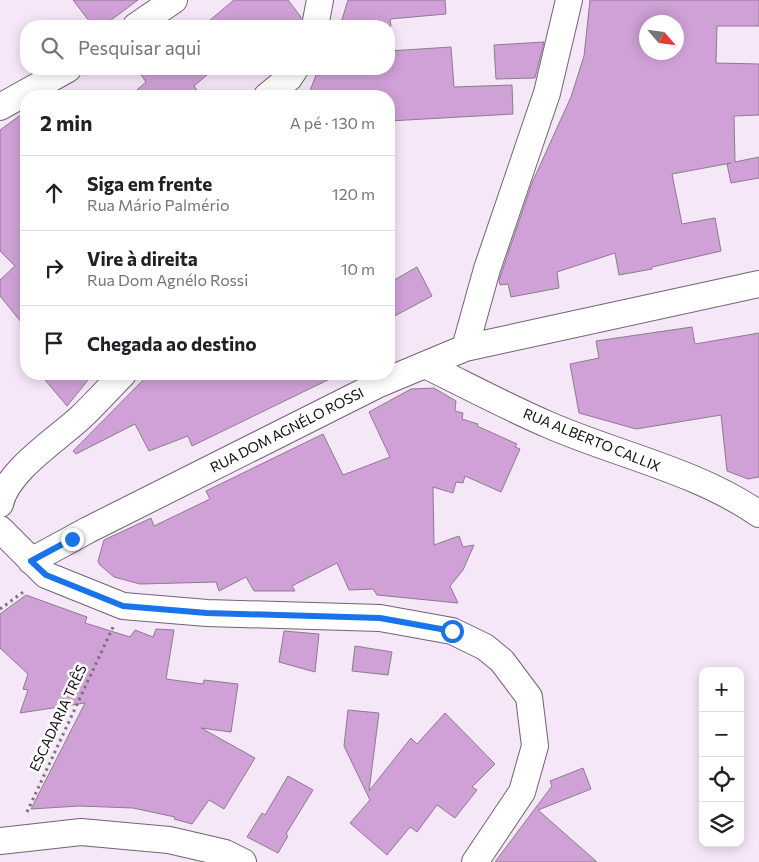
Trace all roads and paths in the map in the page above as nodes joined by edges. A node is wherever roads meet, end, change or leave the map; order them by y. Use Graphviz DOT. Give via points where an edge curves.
graph roads {
  1 [pos="174,0"];
  2 [pos="320,0"];
  3 [pos="569,0"];
  4 [pos="145,20"];
  5 [pos="316,20"];
  6 [pos="58,75"];
  7 [pos="291,75"];
  8 [pos="31,90"];
  9 [pos="275,90"];
  10 [pos="20,97"];
  11 [pos="0,108"];
  12 [pos="759,284"];
  13 [pos="465,348"];
  14 [pos="425,364"];
  15 [pos="395,377"];
  16 [pos="117,380"];
  17 [pos="388,380"];
  18 [pos="0,504"];
  19 [pos="759,514"];
  20 [pos="0,529"];
  21 [pos="39,568"];
  22 [pos="123,606"];
  23 [pos="0,608"];
  24 [pos="7,840"];
  25 [pos="229,859"];
  26 [pos="475,862"];
  1 -- 4 [label="street"];
  2 -- 5 [label="street"];
  3 -- 13 [label="street" via="547,94 487,269"];
  6 -- 8 [label="street"];
  7 -- 9 [label="street"];
  10 -- 11 [label="street"];
  12 -- 13 [label="street, RUA DOM AGNÉLO ROSSI"];
  13 -- 14 [label="street, RUA DOM AGNÉLO ROSSI"];
  14 -- 15 [label="street, RUA DOM AGNÉLO ROSSI"];
  14 -- 19 [label="street, RUA ALBERTO CALLIX" via="548,425 687,477"];
  16 -- 18 [label="street" via="81,418 23,468 2,496"];
  17 -- 21 [label="street, RUA DOM AGNÉLO ROSSI" via="88,530"];
  20 -- 21 [label="street"];
  21 -- 22 [label="street"];
  21 -- 23 [label="path"];
  22 -- 24 [label="path, ESCADARIA TRÊS"];
  22 -- 26 [label="street" via="207,613 380,618 452,631 485,647 502,661 529,697 535,746 522,792"];
  24 -- 25 [label="street" via="81,832 168,840"];
}
